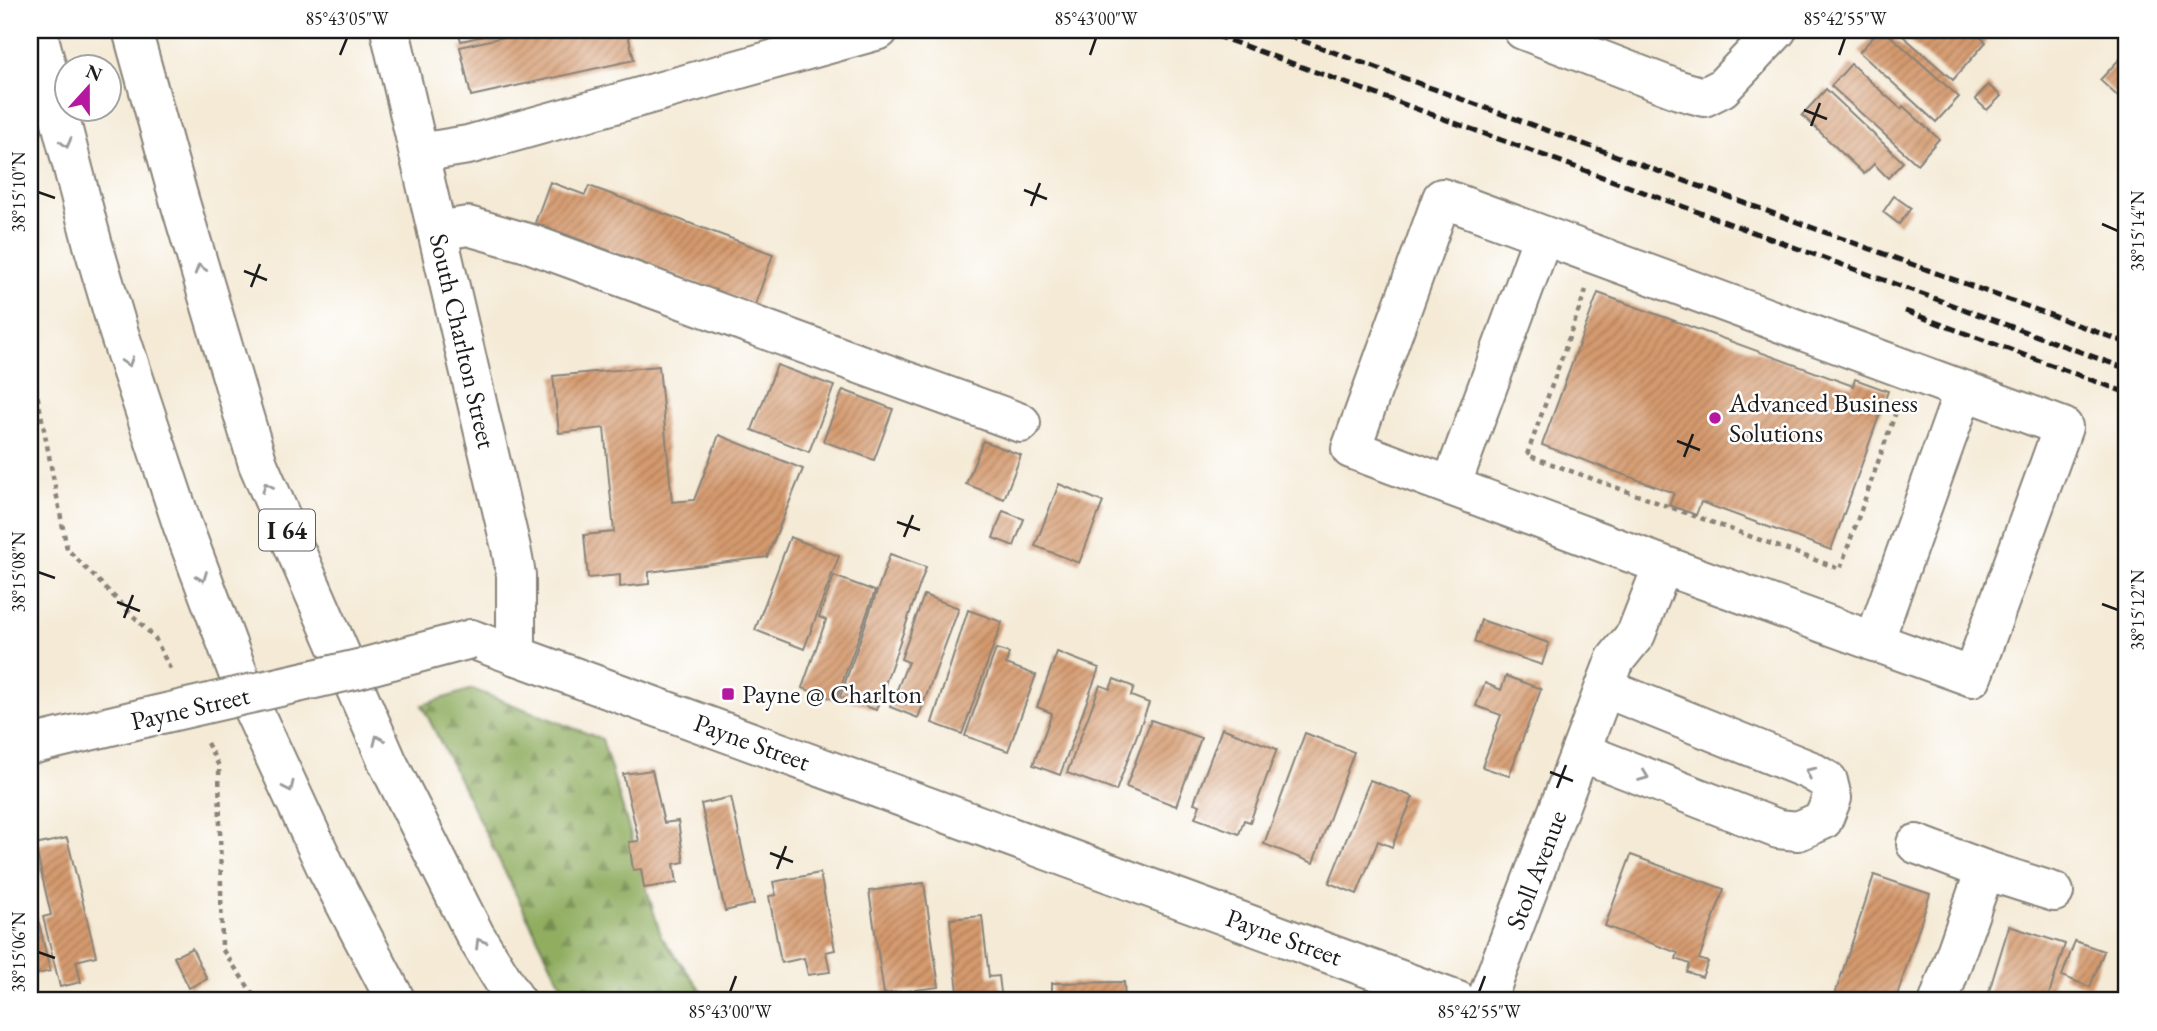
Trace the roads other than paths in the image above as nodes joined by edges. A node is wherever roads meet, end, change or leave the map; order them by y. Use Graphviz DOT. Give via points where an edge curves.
graph roads {
  1 [pos="37,30"];
  2 [pos="132,30"];
  3 [pos="390,30"];
  4 [pos="879,30"];
  5 [pos="1523,30"];
  6 [pos="1777,30"];
  7 [pos="418,153"];
  8 [pos="437,231"];
  9 [pos="1543,236"];
  10 [pos="1964,390"];
  11 [pos="1021,423"];
  12 [pos="1451,486"];
  13 [pos="1662,565"];
  14 [pos="1874,642"];
  15 [pos="516,656"];
  16 [pos="1610,674"];
  17 [pos="30,745"];
  18 [pos="1581,752"];
  19 [pos="1916,844"];
  20 [pos="1985,870"];
  21 [pos="2054,892"];
  22 [pos="396,1001"];
  23 [pos="516,1001"];
  24 [pos="1458,1001"];
  25 [pos="1486,1001"];
  26 [pos="1938,1001"];
  1 -- 22 [label="main road, one-way" via="108,296 182,524 247,696 325,865"];
  23 -- 2 [label="main road, I 64, one-way" via="475,934 388,763 258,464"];
  3 -- 7 [label="main road, South Charlton Street"];
  4 -- 7 [label="main road" via="468,145"];
  5 -- 6 [label="main road" via="1703,97 1722,89"];
  7 -- 8 [label="main road, South Charlton Street"];
  8 -- 11 [label="main road" via="468,226 531,244"];
  8 -- 15 [label="main road, South Charlton Street" via="511,548 516,575"];
  9 -- 10 [label="main road"];
  9 -- 12 [label="main road"];
  9 -- 12 [label="main road" via="1442,198 1351,449"];
  10 -- 14 [label="main road"];
  10 -- 14 [label="main road" via="2063,427 1972,677"];
  12 -- 13 [label="main road"];
  13 -- 14 [label="main road"];
  13 -- 16 [label="main road, Stoll Avenue" via="1636,634"];
  15 -- 17 [label="main road, Payne Street, bridge" via="471,639"];
  15 -- 24 [label="main road, Payne Street"];
  16 -- 18 [label="main road, Stoll Avenue"];
  18 -- 16 [label="main road, one-way" via="1778,829 1798,831 1823,820 1832,798 1828,781 1809,770"];
  18 -- 25 [label="main road, Stoll Avenue"];
  19 -- 20 [label="main road"];
  20 -- 21 [label="main road"];
  20 -- 26 [label="main road"];
}
